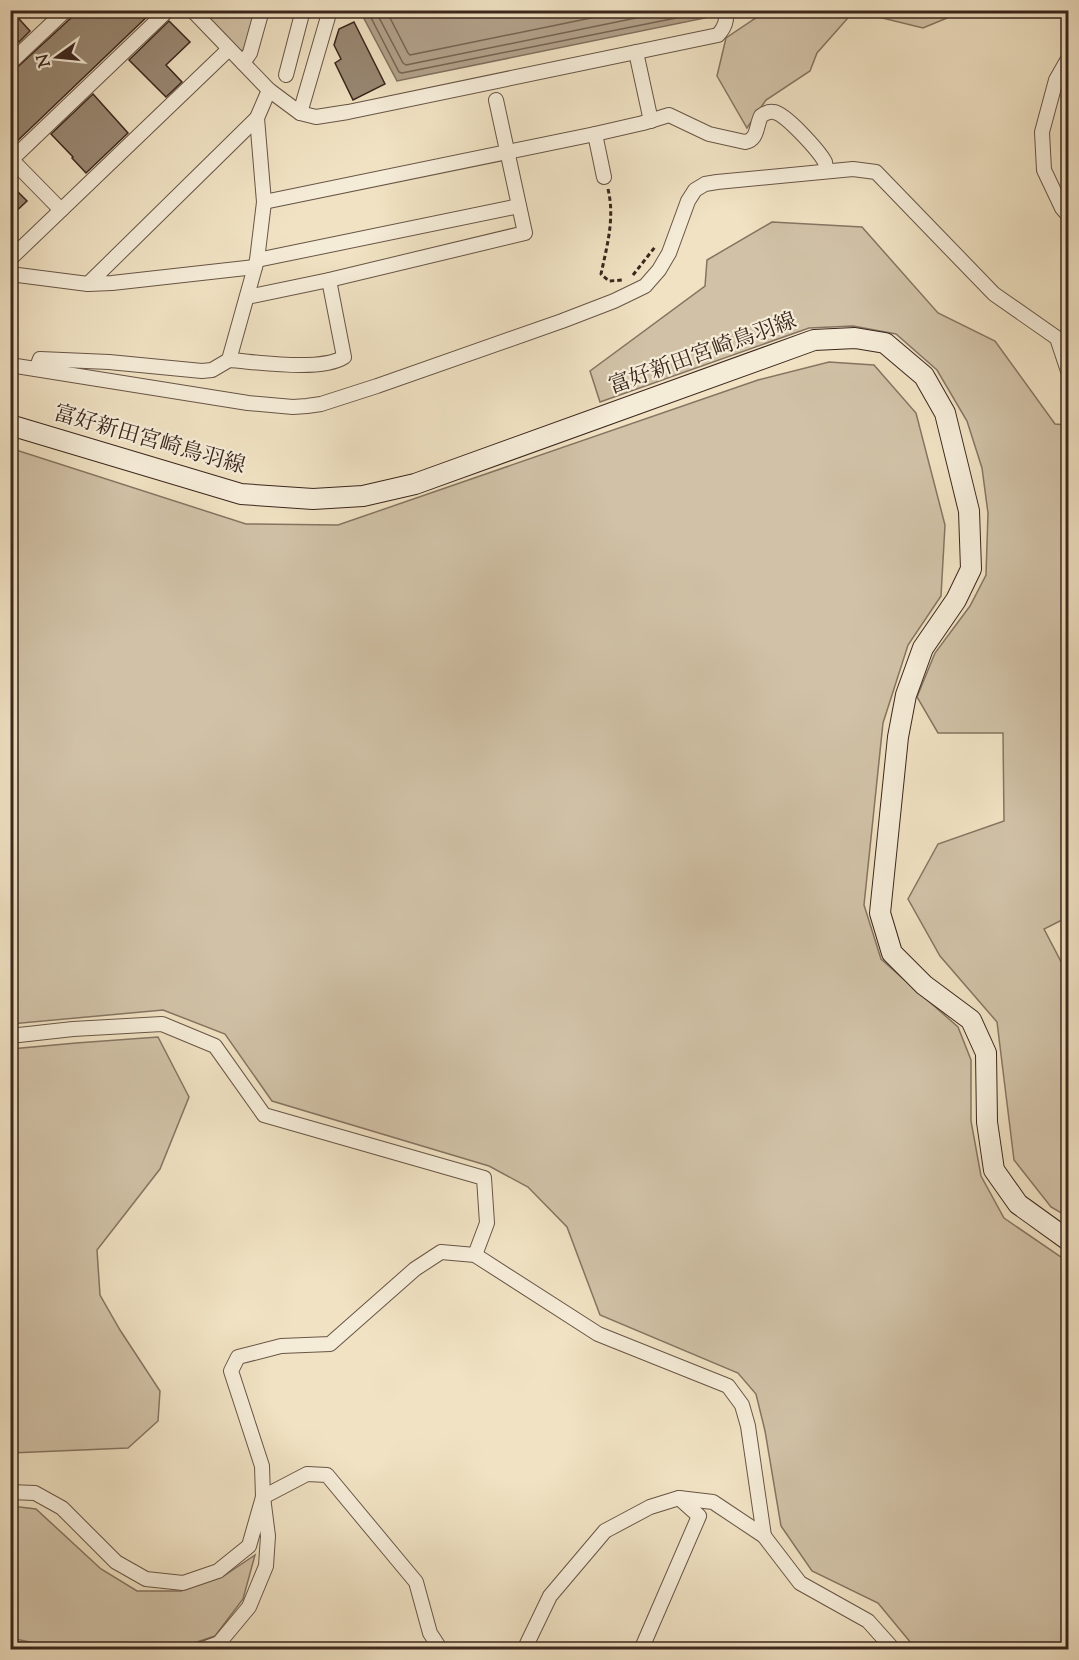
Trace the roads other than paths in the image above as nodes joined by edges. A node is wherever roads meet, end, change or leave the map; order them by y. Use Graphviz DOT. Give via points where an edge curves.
graph roads {
  1 [pos="66,10"];
  2 [pos="168,10"];
  3 [pos="192,10"];
  4 [pos="262,10"];
  5 [pos="303,10"];
  6 [pos="330,10"];
  7 [pos="726,10"];
  8 [pos="229,49"];
  9 [pos="636,52"];
  10 [pos="1068,59"];
  11 [pos="10,63"];
  12 [pos="243,63"];
  13 [pos="286,75"];
  14 [pos="269,90"];
  15 [pos="496,99"];
  16 [pos="300,113"];
  17 [pos="257,118"];
  18 [pos="651,121"];
  19 [pos="596,134"];
  20 [pos="507,152"];
  21 [pos="11,159"];
  22 [pos="828,171"];
  23 [pos="604,177"];
  24 [pos="264,202"];
  25 [pos="519,207"];
  26 [pos="61,210"];
  27 [pos="1068,215"];
  28 [pos="10,259"];
  29 [pos="256,263"];
  30 [pos="10,274"];
  31 [pos="329,280"];
  32 [pos="88,284"];
  33 [pos="247,297"];
  34 [pos="230,360"];
  35 [pos="10,365"];
  36 [pos="36,369"];
  37 [pos="1068,371"];
  38 [pos="10,425"];
  39 [pos="10,1036"];
  40 [pos="1068,1240"];
  41 [pos="475,1255"];
  42 [pos="10,1492"];
  43 [pos="263,1497"];
  44 [pos="679,1498"];
  45 [pos="764,1536"];
  46 [pos="10,1647"];
  47 [pos="23,1650"];
  48 [pos="200,1650"];
  49 [pos="441,1650"];
  50 [pos="524,1650"];
  51 [pos="641,1650"];
  52 [pos="894,1650"];
  1 -- 11 [label="street"];
  2 -- 21 [label="street"];
  3 -- 8 [label="street"];
  4 -- 12 [label="street" via="250,53"];
  5 -- 13 [label="street"];
  6 -- 16 [label="street"];
  7 -- 9 [label="street" via="727,20 718,35"];
  8 -- 12 [label="street"];
  8 -- 26 [label="street"];
  9 -- 16 [label="street" via="348,112 316,117"];
  9 -- 18 [label="street"];
  10 -- 27 [label="street" via="1056,80 1042,132 1044,170"];
  12 -- 14 [label="street"];
  14 -- 16 [label="street"];
  14 -- 17 [label="street"];
  15 -- 20 [label="street"];
  17 -- 24 [label="street"];
  17 -- 32 [label="street"];
  18 -- 19 [label="street"];
  18 -- 22 [label="street" via="669,115 710,134 745,142 754,137 761,116 778,113 809,142"];
  19 -- 20 [label="street"];
  19 -- 23 [label="street"];
  20 -- 24 [label="street"];
  20 -- 25 [label="street"];
  21 -- 26 [label="street"];
  22 -- 36 [label="street" via="705,184 688,201 669,253 645,286 614,302 377,386 307,406 248,403"];
  22 -- 37 [label="street" via="876,172 994,294 1057,338"];
  24 -- 29 [label="street"];
  25 -- 29 [label="street"];
  25 -- 31 [label="street" via="525,233"];
  26 -- 28 [label="street"];
  29 -- 32 [label="street"];
  29 -- 33 [label="street"];
  30 -- 32 [label="street"];
  31 -- 33 [label="street"];
  31 -- 34 [label="street" via="344,357 310,365"];
  33 -- 34 [label="street"];
  34 -- 36 [label="street" via="202,371 40,358"];
  35 -- 36 [label="street"];
  38 -- 40 [label="main road, 富好新田宮崎鳥羽線" via="241,495 313,499 363,496 415,484 814,340 855,338 885,342 924,376 945,413 969,511 971,569 924,648 906,695 880,914 892,953 924,985 972,1020 986,1053 987,1122 994,1170 1018,1204"];
  39 -- 41 [label="street" via="162,1024 215,1046 264,1115 484,1178 487,1223"];
  41 -- 43 [label="street" via="441,1252 415,1269 330,1344 281,1346 238,1356 231,1371 262,1466"];
  41 -- 45 [label="street" via="598,1334 728,1386 741,1405 748,1426"];
  42 -- 43 [label="street" via="35,1492 62,1508 116,1562 146,1579 183,1583 218,1571 249,1546"];
  43 -- 48 [label="street" via="268,1536 266,1566 249,1607 219,1642"];
  43 -- 49 [label="street" via="307,1474 327,1475 416,1582 430,1633"];
  44 -- 45 [label="street" via="713,1502"];
  44 -- 50 [label="street" via="650,1507 605,1531 550,1596"];
  44 -- 51 [label="street" via="699,1516"];
  45 -- 52 [label="street" via="800,1583 868,1621"];
  46 -- 47 [label="street"];
}
